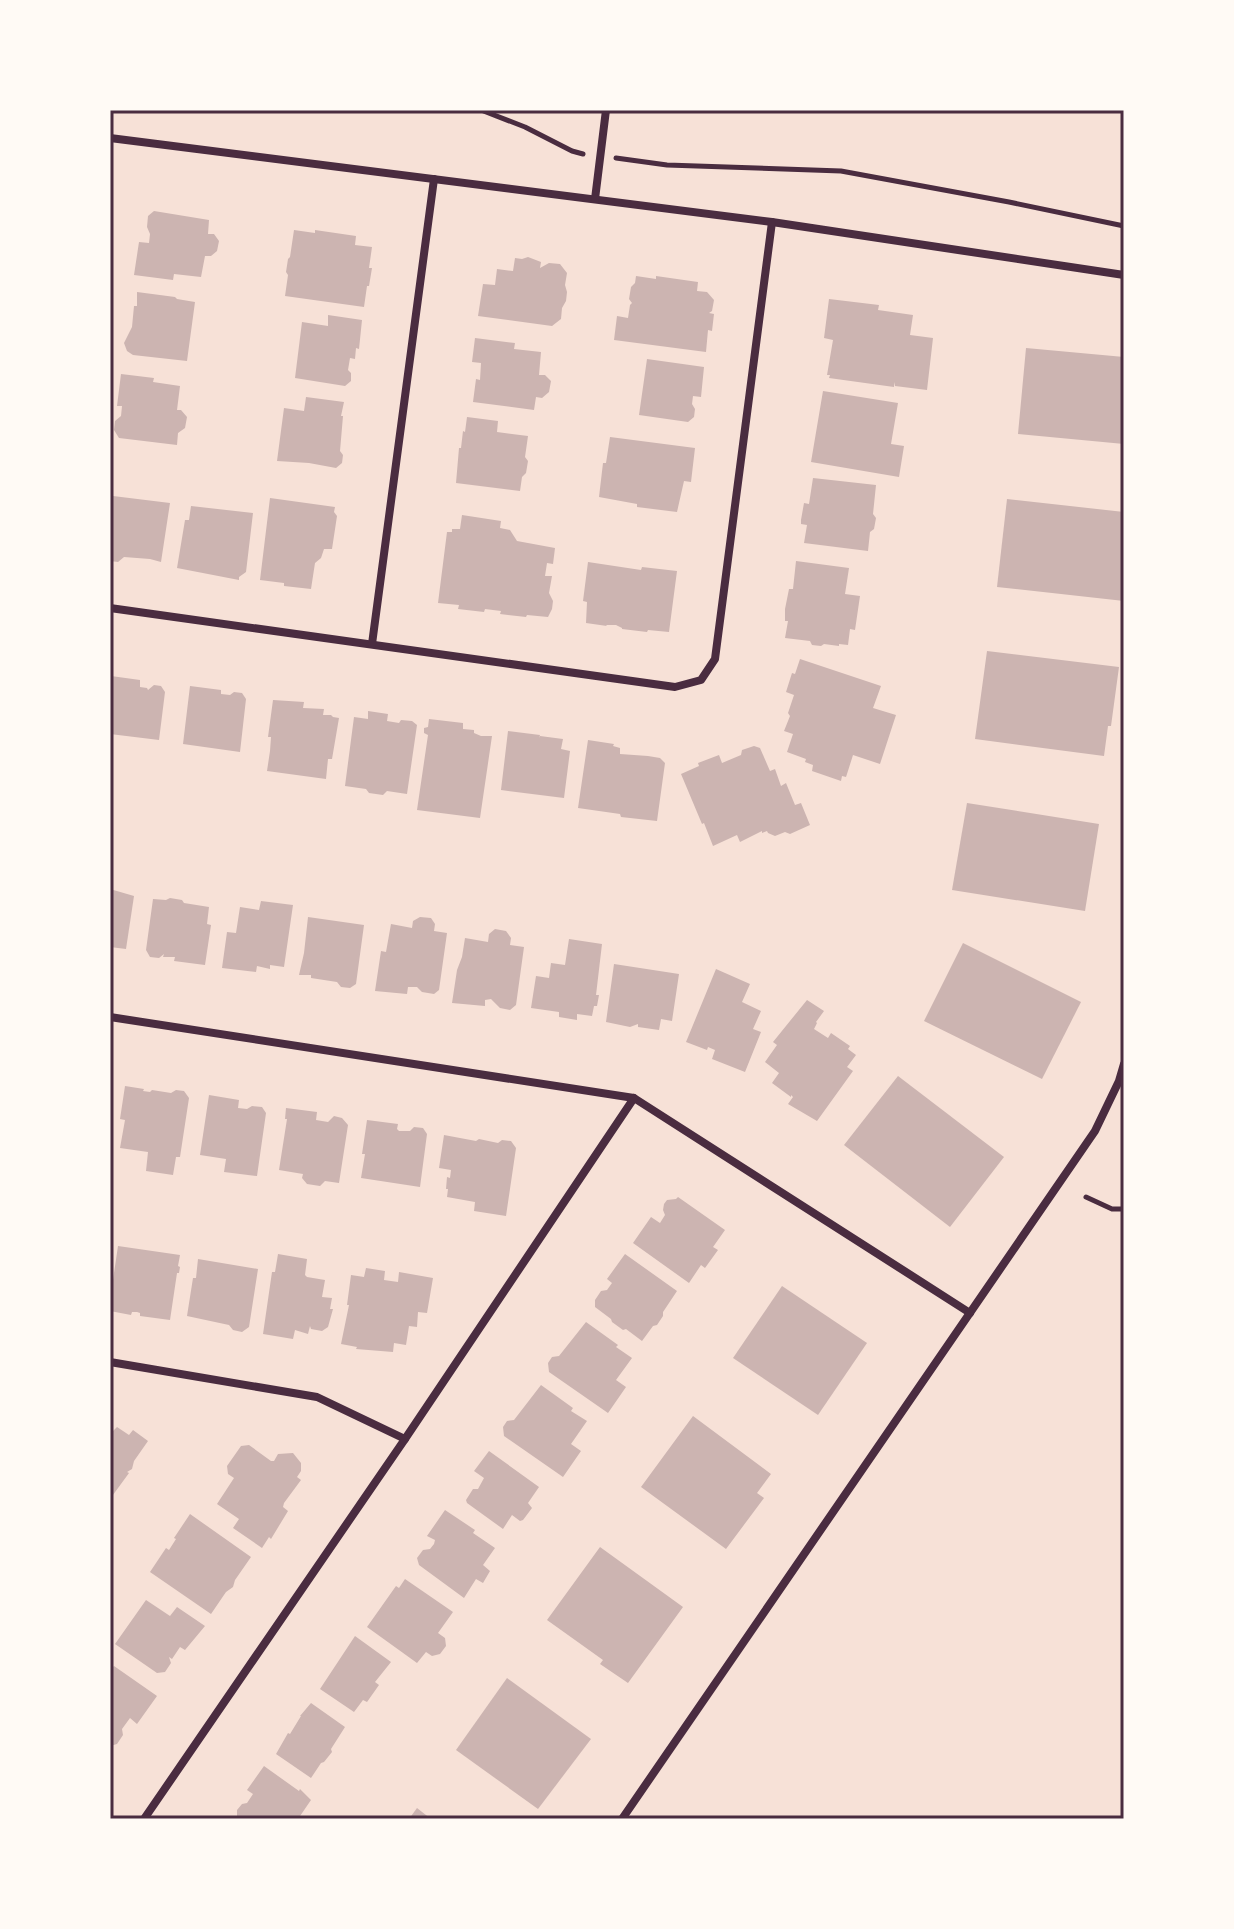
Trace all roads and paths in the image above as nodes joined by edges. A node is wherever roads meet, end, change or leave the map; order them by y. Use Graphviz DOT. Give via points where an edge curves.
graph roads {
  1 [pos="481,110"];
  2 [pos="606,110"];
  3 [pos="110,138"];
  4 [pos="572,151"];
  5 [pos="620,158"];
  6 [pos="434,179"];
  7 [pos="595,199"];
  8 [pos="772,222"];
  9 [pos="1124,226"];
  10 [pos="1124,275"];
  11 [pos="110,608"];
  12 [pos="372,644"];
  13 [pos="110,1017"];
  14 [pos="1124,1064"];
  15 [pos="634,1098"];
  16 [pos="1086,1197"];
  17 [pos="1124,1209"];
  18 [pos="970,1313"];
  19 [pos="110,1362"];
  20 [pos="405,1439"];
  21 [pos="144,1819"];
  22 [pos="622,1819"];
  1 -- 4 [label="path"];
  2 -- 7 [label="street"];
  3 -- 6 [label="street"];
  5 -- 9 [label="path" via="667,165 841,171"];
  6 -- 7 [label="street"];
  6 -- 12 [label="street"];
  7 -- 8 [label="street"];
  8 -- 10 [label="street"];
  8 -- 12 [label="street" via="715,659 701,680 675,687"];
  11 -- 12 [label="street"];
  13 -- 15 [label="street"];
  14 -- 18 [label="street" via="1095,1131"];
  15 -- 18 [label="street"];
  15 -- 20 [label="street"];
  16 -- 17 [label="path"];
  18 -- 22 [label="street"];
  19 -- 20 [label="street" via="317,1397"];
  20 -- 21 [label="street"];
}
